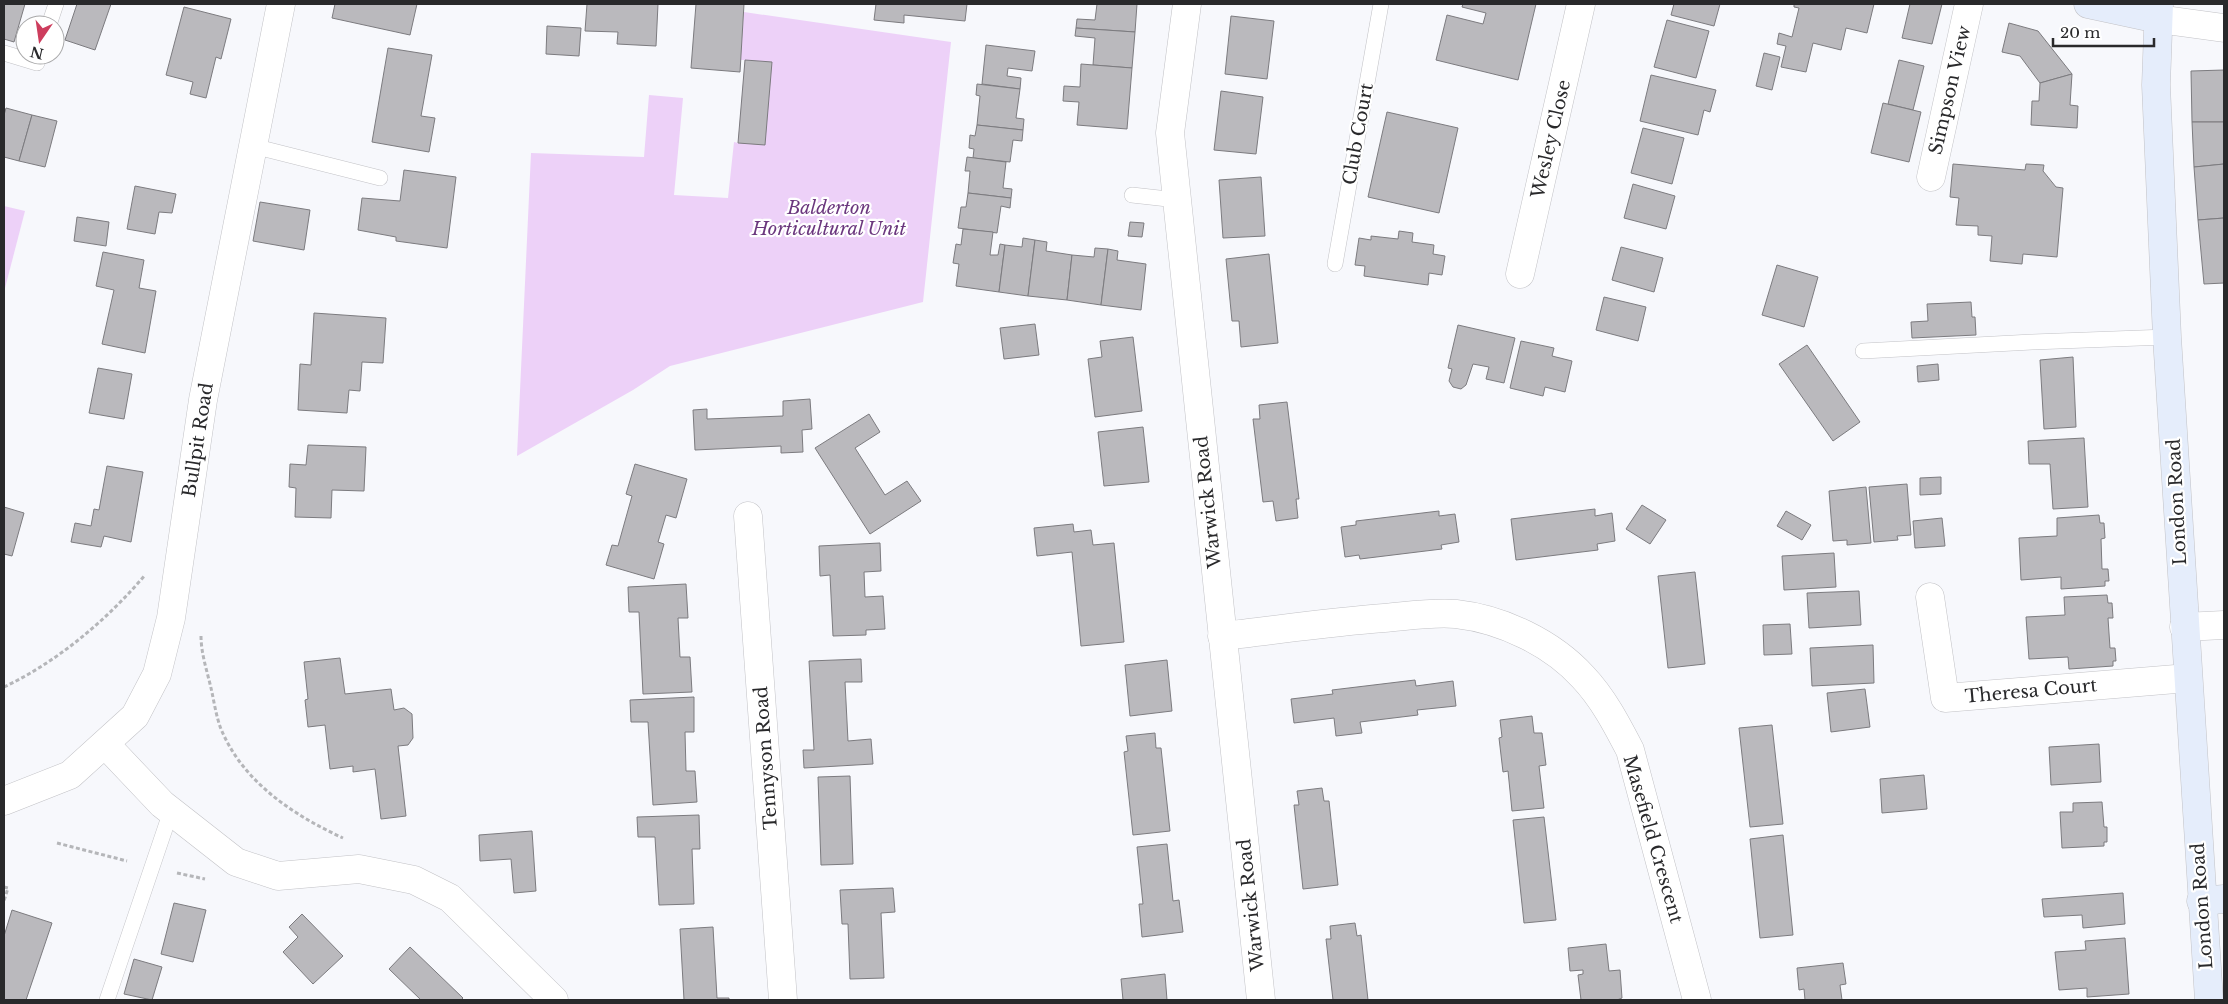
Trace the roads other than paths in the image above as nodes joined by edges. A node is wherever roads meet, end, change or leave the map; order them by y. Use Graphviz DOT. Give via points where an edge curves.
graph roads {
  1 [pos="280,4"];
  2 [pos="1187,4"];
  3 [pos="1381,4"];
  4 [pos="1581,4"];
  5 [pos="1969,4"];
  6 [pos="2088,4"];
  7 [pos="2159,12"];
  8 [pos="2224,28"];
  9 [pos="253,146"];
  10 [pos="1931,177"];
  11 [pos="380,178"];
  12 [pos="1132,195"];
  13 [pos="1177,200"];
  14 [pos="1335,264"];
  15 [pos="1520,274"];
  16 [pos="2167,337"];
  17 [pos="1863,351"];
  18 [pos="748,516"];
  19 [pos="1930,597"];
  20 [pos="2224,625"];
  21 [pos="2184,627"];
  22 [pos="1222,636"];
  23 [pos="2188,678"];
  24 [pos="106,745"];
  25 [pos="4,801"];
  26 [pos="171,811"];
  27 [pos="2213,900"];
  28 [pos="107,1000"];
  29 [pos="554,1000"];
  30 [pos="783,1000"];
  31 [pos="1261,1000"];
  32 [pos="1697,1000"];
  33 [pos="2208,1000"];
  1 -- 9 [label="street, Bullpit Road"];
  2 -- 13 [label="street, Warwick Road" via="1170,134"];
  3 -- 14 [label="lane, Club Court"];
  4 -- 15 [label="street, Wesley Close"];
  5 -- 10 [label="street, Simpson View"];
  6 -- 7 [label="main road"];
  7 -- 8 [label="street"];
  7 -- 16 [label="main road, London Road" via="2156,85"];
  9 -- 11 [label="lane"];
  9 -- 24 [label="street, Bullpit Road" via="204,400 171,618 157,674 135,716"];
  12 -- 13 [label="lane"];
  13 -- 22 [label="street, Warwick Road"];
  16 -- 17 [label="lane"];
  16 -- 21 [label="main road, London Road"];
  18 -- 30 [label="street, Tennyson Road"];
  19 -- 23 [label="street, Theresa Court" via="1945,698"];
  20 -- 21 [label="street"];
  21 -- 23 [label="main road, London Road"];
  22 -- 31 [label="street, Warwick Road"];
  22 -- 32 [label="street, Masefield Crescent" via="1361,620 1456,614 1513,630 1565,660 1584,677 1630,750"];
  23 -- 27 [label="main road, London Road"];
  24 -- 25 [label="street, Bullpit Road" via="70,775"];
  24 -- 26 [label="street"];
  26 -- 28 [label="lane"];
  26 -- 29 [label="street" via="236,862 278,876 359,870 414,880 450,898"];
  27 -- 33 [label="main road, London Road"];
}
